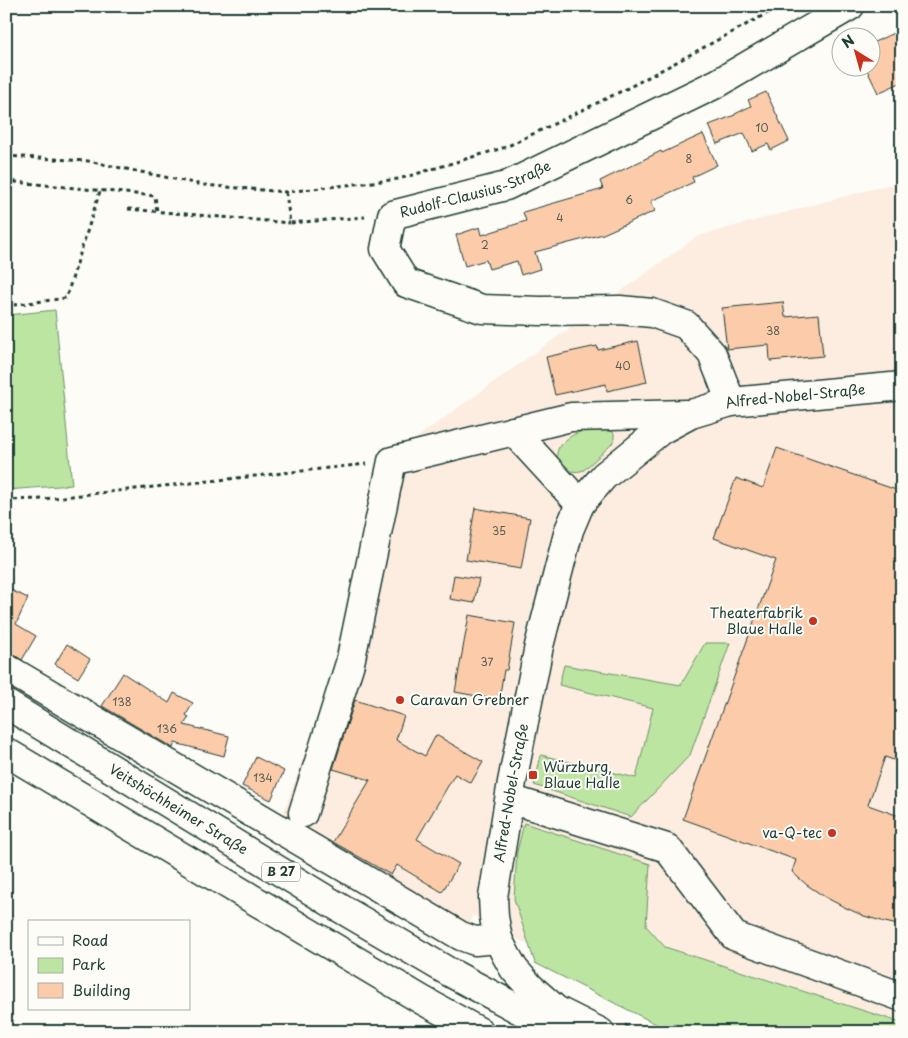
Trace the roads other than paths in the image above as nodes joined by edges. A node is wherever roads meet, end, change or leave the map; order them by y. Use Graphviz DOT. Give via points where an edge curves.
graph roads {
  1 [pos="850,6"];
  2 [pos="902,386"];
  3 [pos="731,402"];
  4 [pos="691,414"];
  5 [pos="513,431"];
  6 [pos="580,504"];
  7 [pos="6,668"];
  8 [pos="6,704"];
  9 [pos="6,752"];
  10 [pos="510,799"];
  11 [pos="303,813"];
  12 [pos="498,939"];
  13 [pos="902,997"];
  14 [pos="480,1032"];
  15 [pos="561,1032"];
  16 [pos="600,1032"];
  1 -- 3 [label="main road, Rudolf-Clausius-Straße" via="718,83 506,186 392,215 385,249 406,283 482,309 620,310 652,314 686,325 712,354"];
  2 -- 3 [label="main road, Alfred-Nobel-Straße"];
  3 -- 4 [label="main road, Alfred-Nobel-Straße"];
  4 -- 5 [label="main road, Alfred-Nobel-Straße" via="571,418"];
  4 -- 6 [label="main road, Alfred-Nobel-Straße" via="661,430 604,476"];
  5 -- 6 [label="main road"];
  5 -- 11 [label="main road, Alfred-Nobel-Straße" via="392,461 350,663"];
  6 -- 10 [label="main road, Alfred-Nobel-Straße" via="569,530 539,646"];
  7 -- 12 [label="main road" via="461,936 475,941"];
  8 -- 15 [label="main road, Veitshöchheimer Straße / B 27" via="357,918"];
  9 -- 14 [label="main road, B 27"];
  10 -- 12 [label="main road, Alfred-Nobel-Straße" via="493,897"];
  10 -- 13 [label="main road" via="667,848 734,936"];
  12 -- 16 [label="main road, Alfred-Nobel-Straße" via="514,969 531,988 556,1010"];
}
